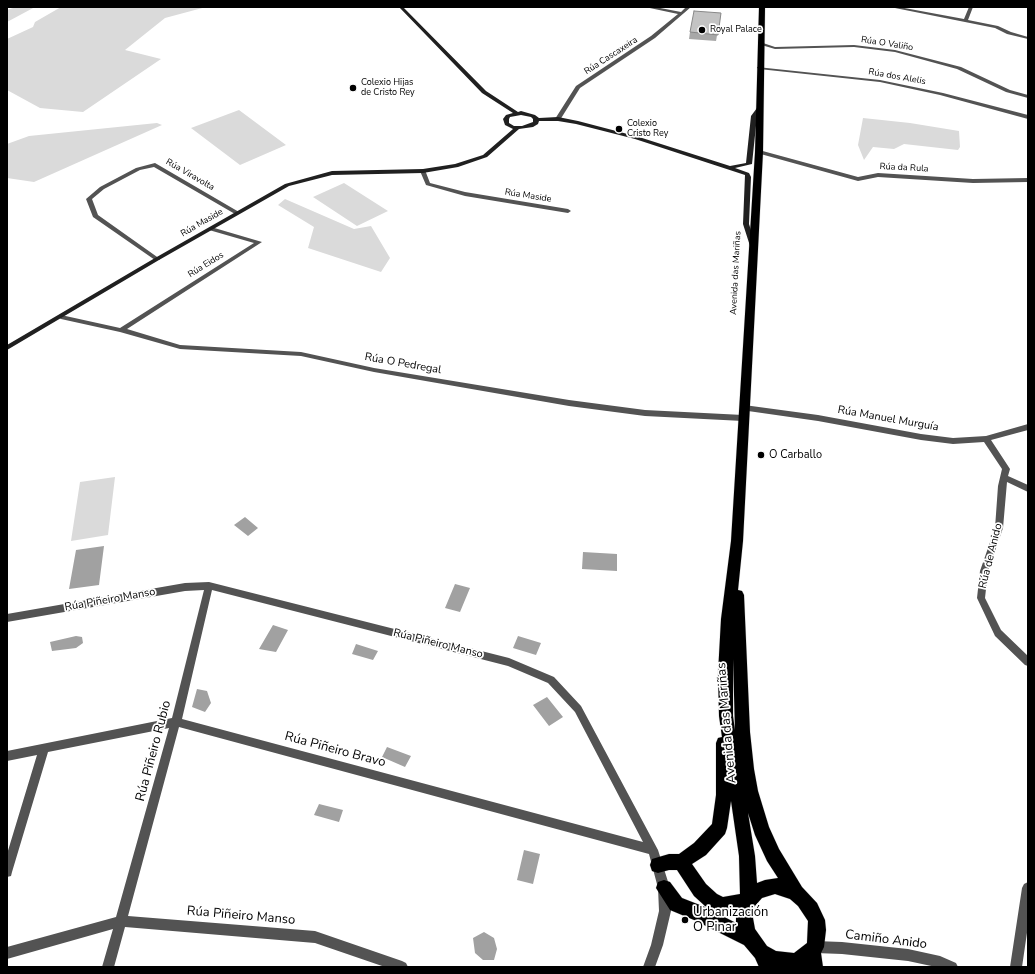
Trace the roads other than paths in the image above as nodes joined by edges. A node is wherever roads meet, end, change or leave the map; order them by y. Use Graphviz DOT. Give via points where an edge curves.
graph roads {
  1 [pos="401,7"];
  2 [pos="647,7"];
  3 [pos="688,7"];
  4 [pos="762,7"];
  5 [pos="892,7"];
  6 [pos="971,7"];
  7 [pos="682,13"];
  8 [pos="964,21"];
  9 [pos="1028,38"];
  10 [pos="760,44"];
  11 [pos="760,68"];
  12 [pos="1028,97"];
  13 [pos="759,109"];
  14 [pos="516,113"];
  15 [pos="1028,117"];
  16 [pos="558,119"];
  17 [pos="537,120"];
  18 [pos="517,128"];
  19 [pos="759,152"];
  20 [pos="725,167"];
  21 [pos="423,171"];
  22 [pos="1028,180"];
  23 [pos="568,211"];
  24 [pos="237,213"];
  25 [pos="211,229"];
  26 [pos="753,246"];
  27 [pos="157,259"];
  28 [pos="61,317"];
  29 [pos="121,330"];
  30 [pos="7,348"];
  31 [pos="744,413"];
  32 [pos="1028,427"];
  33 [pos="986,439"];
  34 [pos="1004,477"];
  35 [pos="1028,489"];
  36 [pos="737,541"];
  37 [pos="209,586"];
  38 [pos="7,618"];
  39 [pos="1028,662"];
  40 [pos="726,716"];
  41 [pos="176,722"];
  42 [pos="44,748"];
  43 [pos="7,756"];
  44 [pos="656,857"];
  45 [pos="681,862"];
  46 [pos="7,872"];
  47 [pos="664,888"];
  48 [pos="1028,888"];
  49 [pos="796,893"];
  50 [pos="749,900"];
  51 [pos="121,921"];
  52 [pos="750,939"];
  53 [pos="813,948"];
  54 [pos="7,952"];
  55 [pos="765,960"];
  56 [pos="108,967"];
  57 [pos="402,967"];
  58 [pos="648,967"];
  59 [pos="814,967"];
  60 [pos="952,967"];
  61 [pos="1016,967"];
  1 -- 14 [label="street" via="484,92"];
  2 -- 7 [label="street"];
  3 -- 7 [label="street, Rúa Cascaxeira"];
  4 -- 10 [label="highway, Avenida das Mariñas"];
  5 -- 8 [label="street"];
  6 -- 8 [label="street"];
  7 -- 16 [label="street, Rúa Cascaxeira" via="653,37 578,87"];
  8 -- 9 [label="street"];
  10 -- 11 [label="highway, Avenida das Mariñas"];
  10 -- 12 [label="street, Rúa O Valiño" via="774,48 854,46 895,51 959,68 1008,91"];
  11 -- 13 [label="highway, Avenida das Mariñas"];
  11 -- 15 [label="street, Rúa dos Alelis" via="880,81"];
  13 -- 19 [label="highway, Avenida das Mariñas"];
  13 -- 20 [label="street" via="754,116 749,164"];
  14 -- 17 [label="street" via="530,114"];
  14 -- 18 [label="street" via="508,116 506,122"];
  16 -- 17 [label="street"];
  16 -- 20 [label="street" via="637,138"];
  17 -- 18 [label="street" via="531,126"];
  18 -- 21 [label="street, Rúa Maside" via="485,156 456,166"];
  19 -- 22 [label="street, Rúa da Rula" via="858,179 878,175 973,181"];
  19 -- 26 [label="highway, Avenida das Mariñas"];
  20 -- 26 [label="street" via="747,174 746,224"];
  21 -- 23 [label="street, Rúa Maside" via="428,184 464,194"];
  21 -- 24 [label="street, Rúa Maside" via="332,173 287,186"];
  24 -- 25 [label="street, Rúa Maside"];
  24 -- 27 [label="street, Rúa Viravolta" via="156,165 132,172 89,198 95,216"];
  25 -- 27 [label="street, Rúa Maside"];
  25 -- 29 [label="street, Rúa Eidos" via="259,242"];
  26 -- 31 [label="highway, Avenida das Mariñas"];
  27 -- 28 [label="street, Rúa Maside"];
  28 -- 29 [label="street, Rúa O Pedregal"];
  28 -- 30 [label="street, Rúa Maside"];
  29 -- 31 [label="street, Rúa O Pedregal" via="180,347 301,354 382,372 576,404 645,413"];
  31 -- 33 [label="street, Rúa Manuel Murguía" via="818,418 953,441"];
  31 -- 36 [label="highway, Avenida das Mariñas"];
  32 -- 33 [label="street, Rúa Manuel Murguía"];
  33 -- 34 [label="street, Rúa de Anido" via="1006,469"];
  34 -- 35 [label="street"];
  34 -- 39 [label="street, Rúa de Anido" via="999,528 984,571 981,598 998,633"];
  36 -- 40 [label="highway, Avenida das Mariñas" via="728,619"];
  36 -- 49 [label="highway, Avenida das Mariñas" via="738,642 746,769 761,829"];
  37 -- 38 [label="street, Rúa Piñeiro Manso" via="185,587"];
  37 -- 41 [label="street, Rúa Piñeiro Rubio"];
  37 -- 44 [label="street, Rúa Piñeiro Manso" via="509,662 551,680 578,709"];
  40 -- 45 [label="highway" via="723,747 724,795 719,828 700,849"];
  40 -- 50 [label="highway, Avenida das Mariñas" via="747,856"];
  41 -- 42 [label="street, Rúa Piñeiro Bravo"];
  41 -- 44 [label="street, Rúa Piñeiro Bravo"];
  41 -- 51 [label="street, Rúa Piñeiro Rubio"];
  42 -- 43 [label="street, Rúa Piñeiro Bravo"];
  42 -- 46 [label="street"];
  44 -- 45 [label="highway" via="669,862"];
  44 -- 47 [label="street, Rúa Piñeiro Manso"];
  45 -- 50 [label="highway" via="700,890 711,900 735,904"];
  47 -- 52 [label="highway" via="676,904"];
  47 -- 58 [label="street, Rúa Piñeiro Manso" via="665,911 657,945"];
  48 -- 61 [label="street"];
  49 -- 50 [label="highway" via="775,886 756,892"];
  49 -- 53 [label="highway" via="811,909 816,920 817,930"];
  50 -- 52 [label="highway" via="744,918"];
  51 -- 54 [label="street, Rúa Piñeiro Manso"];
  51 -- 56 [label="street"];
  51 -- 57 [label="street, Rúa Piñeiro Manso" via="315,937"];
  52 -- 55 [label="highway"];
  53 -- 55 [label="highway" via="805,957 795,962"];
  53 -- 59 [label="highway"];
  53 -- 60 [label="street, Camiño Anido" via="908,955"];
}
